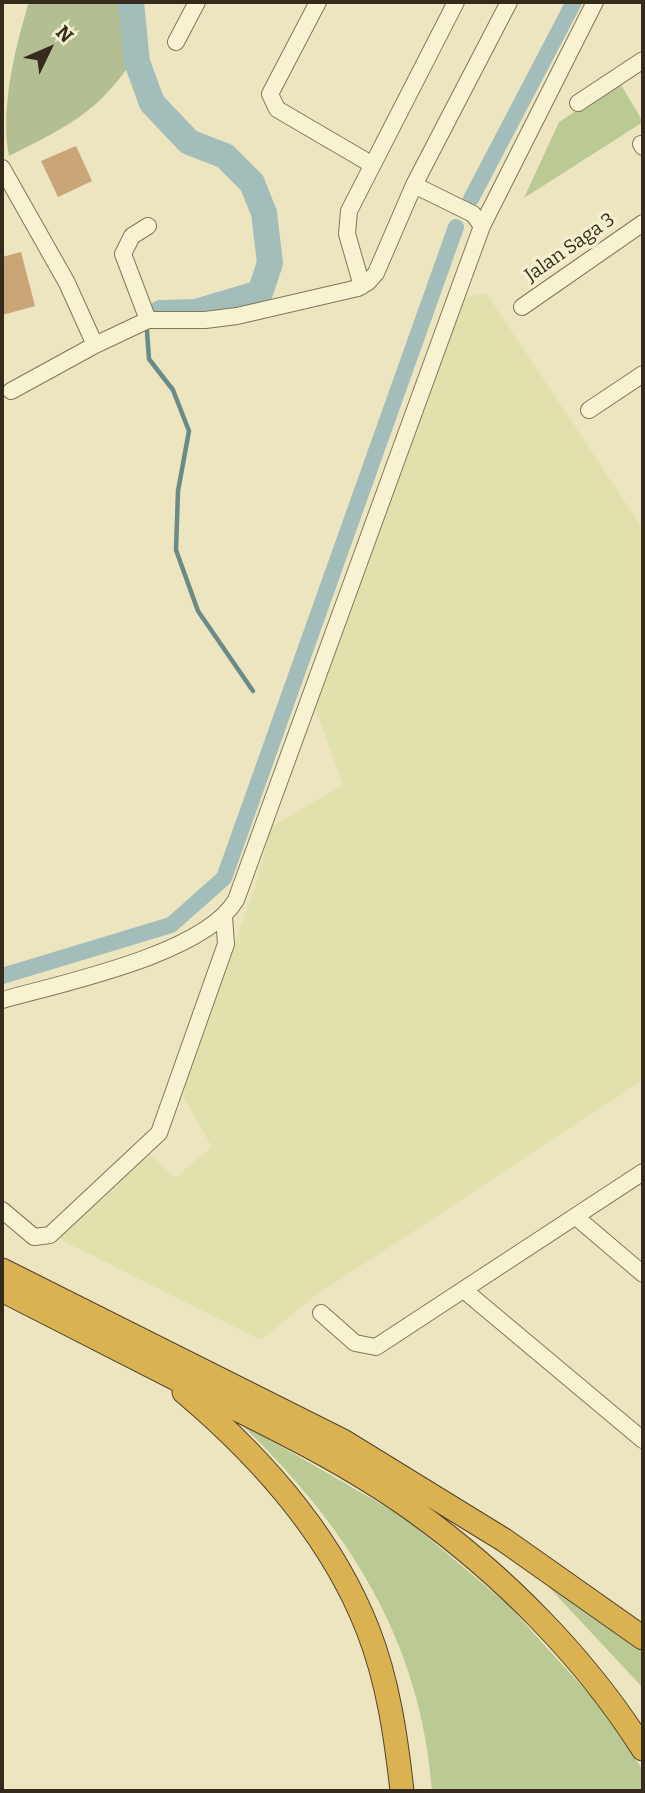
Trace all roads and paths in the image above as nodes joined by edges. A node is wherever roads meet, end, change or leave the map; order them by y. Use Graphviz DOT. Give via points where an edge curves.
graph roads {
  1 [pos="197,2"];
  2 [pos="318,2"];
  3 [pos="457,2"];
  4 [pos="509,2"];
  5 [pos="595,2"];
  6 [pos="176,42"];
  7 [pos="643,60"];
  8 [pos="578,103"];
  9 [pos="371,164"];
  10 [pos="2,168"];
  11 [pos="414,185"];
  12 [pos="643,223"];
  13 [pos="148,226"];
  14 [pos="482,226"];
  15 [pos="362,286"];
  16 [pos="522,307"];
  17 [pos="148,320"];
  18 [pos="95,345"];
  19 [pos="643,374"];
  20 [pos="11,391"];
  21 [pos="589,411"];
  22 [pos="224,917"];
  23 [pos="2,1000"];
  24 [pos="643,1172"];
  25 [pos="2,1210"];
  26 [pos="576,1217"];
  27 [pos="2,1270"];
  28 [pos="643,1274"];
  29 [pos="2,1290"];
  30 [pos="465,1291"];
  31 [pos="320,1313"];
  32 [pos="165,1362"];
  33 [pos="643,1440"];
  34 [pos="643,1638"];
  35 [pos="643,1726"];
  36 [pos="643,1749"];
  37 [pos="402,1791"];
  1 -- 6 [label="street"];
  2 -- 9 [label="street" via="270,94 276,109"];
  3 -- 9 [label="street"];
  4 -- 11 [label="street"];
  5 -- 14 [label="street"];
  7 -- 8 [label="street"];
  9 -- 15 [label="street" via="347,223"];
  10 -- 18 [label="street" via="67,283"];
  11 -- 14 [label="street" via="468,212"];
  11 -- 15 [label="street" via="376,273"];
  12 -- 16 [label="street, Jalan Saga 3"];
  13 -- 17 [label="street" via="132,236 123,254"];
  14 -- 22 [label="street" via="248,875"];
  15 -- 17 [label="street" via="237,316"];
  17 -- 18 [label="street"];
  18 -- 20 [label="street"];
  19 -- 21 [label="street"];
  22 -- 23 [label="street" via="164,952"];
  22 -- 25 [label="street" via="226,944 159,1133 50,1235 34,1237"];
  24 -- 26 [label="street"];
  26 -- 28 [label="street"];
  26 -- 30 [label="street"];
  27 -- 32 [label="highway"];
  29 -- 32 [label="highway"];
  30 -- 31 [label="street" via="376,1347 355,1343"];
  30 -- 33 [label="street"];
  32 -- 34 [label="highway" via="343,1441 504,1540"];
  32 -- 35 [label="highway" via="309,1426 423,1502 528,1589 627,1701"];
  32 -- 36 [label="highway" via="411,1509 469,1553 518,1596 619,1711"];
  32 -- 37 [label="highway" via="265,1468 317,1534 344,1580 373,1645 394,1723"];
}
